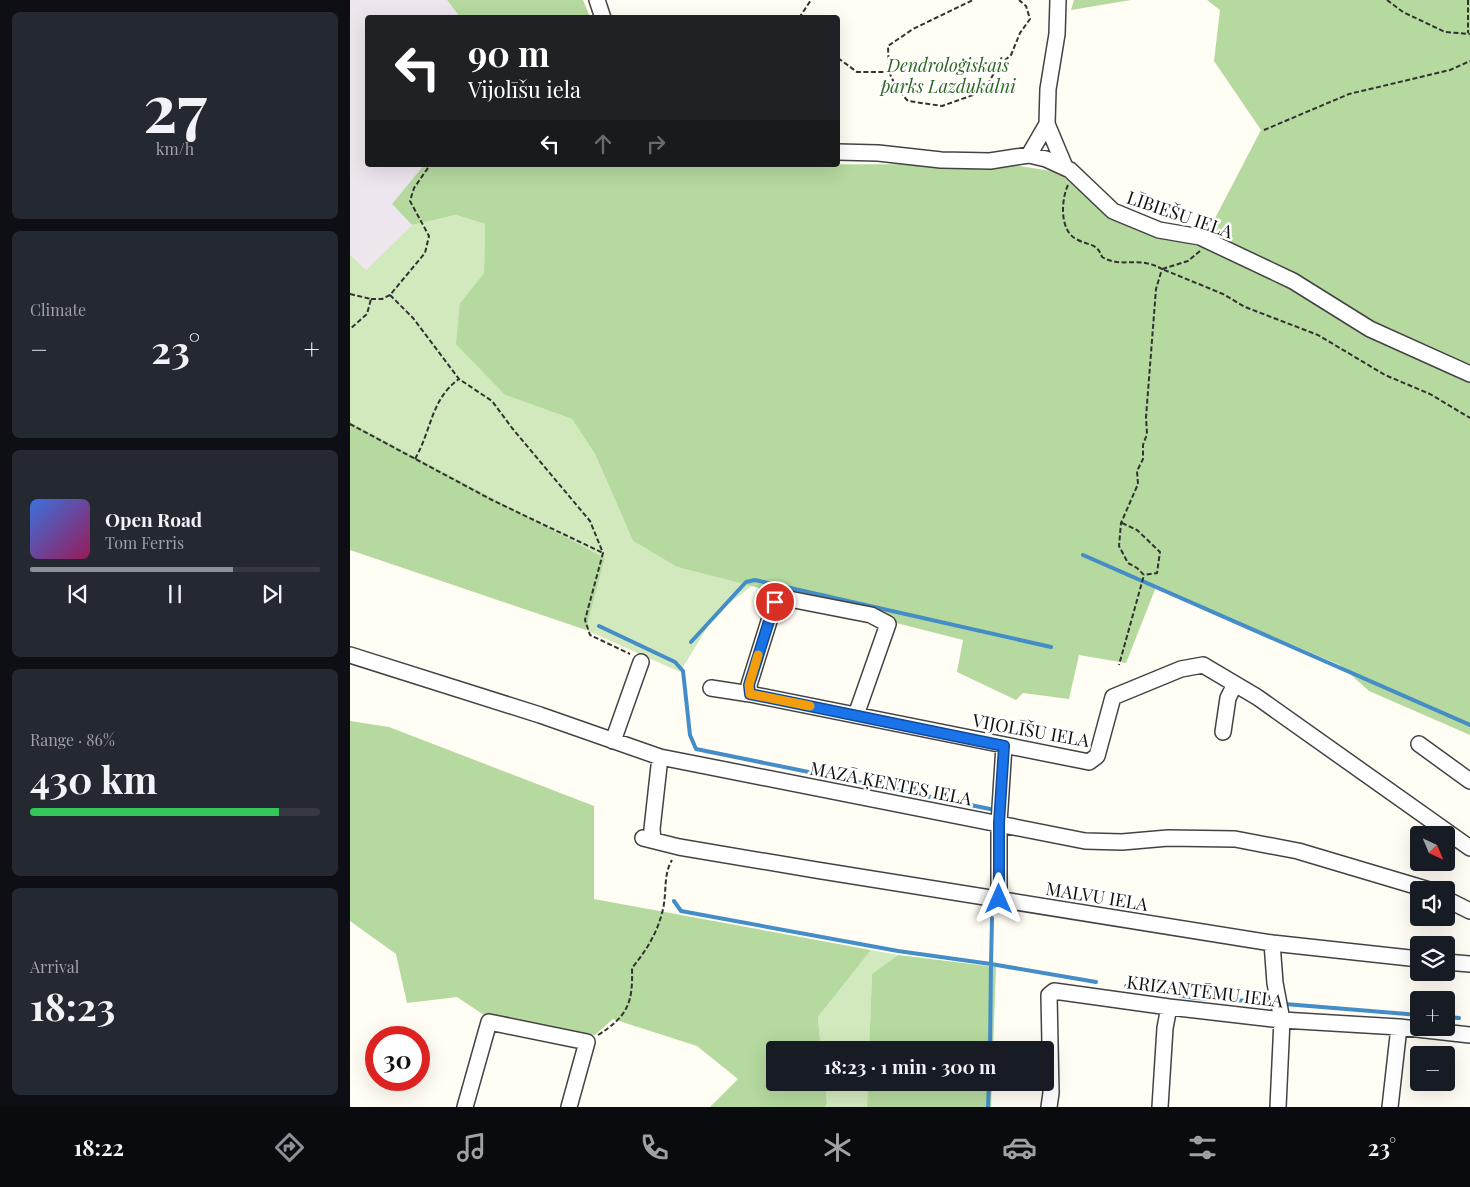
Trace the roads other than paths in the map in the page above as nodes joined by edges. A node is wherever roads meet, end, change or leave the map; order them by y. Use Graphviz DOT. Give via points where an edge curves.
graph roads {
  1 [pos="597,0"];
  2 [pos="1058,0"];
  3 [pos="602,15"];
  4 [pos="1047,124"];
  5 [pos="840,152"];
  6 [pos="1029,155"];
  7 [pos="1070,171"];
  8 [pos="1470,374"];
  9 [pos="350,655"];
  10 [pos="641,662"];
  11 [pos="1235,684"];
  12 [pos="711,688"];
  13 [pos="750,694"];
  14 [pos="856,715"];
  15 [pos="1223,732"];
  16 [pos="612,741"];
  17 [pos="1419,744"];
  18 [pos="1004,746"];
  19 [pos="660,758"];
  20 [pos="1470,782"];
  21 [pos="999,823"];
  22 [pos="1470,848"];
  23 [pos="1410,884"];
  24 [pos="999,899"];
  25 [pos="1455,904"];
  26 [pos="1470,911"];
  27 [pos="1272,943"];
  28 [pos="1410,958"];
  29 [pos="1455,963"];
  30 [pos="1470,964"];
  31 [pos="1169,1007"];
  32 [pos="1282,1020"];
  33 [pos="1399,1027"];
  34 [pos="1470,1035"];
  35 [pos="465,1107"];
  36 [pos="569,1107"];
  37 [pos="1048,1107"];
  38 [pos="1160,1107"];
  39 [pos="1278,1107"];
  40 [pos="1390,1107"];
  1 -- 3 [label="street"];
  2 -- 4 [label="street"];
  4 -- 6 [label="street"];
  4 -- 7 [label="street"];
  5 -- 6 [label="street, LĪBIEŠU IELA" via="980,161"];
  6 -- 7 [label="street, LĪBIEŠU IELA" via="1046,158"];
  7 -- 8 [label="street, LĪBIEŠU IELA" via="1113,211 1159,230 1200,237 1292,281 1370,329"];
  9 -- 16 [label="street, MAZĀ ĶENTES IELA"];
  10 -- 16 [label="street"];
  11 -- 15 [label="street" via="1228,698"];
  11 -- 18 [label="street, VIJOLĪŠU IELA" via="1204,665 1198,665 1113,697 1093,761"];
  11 -- 22 [label="street, VIJOLĪŠU IELA"];
  12 -- 13 [label="street, VIJOLĪŠU IELA"];
  13 -- 14 [label="street, VIJOLĪŠU IELA"];
  13 -- 14 [label="street" via="749,685 779,597 871,615 888,624"];
  14 -- 18 [label="street, VIJOLĪŠU IELA"];
  16 -- 19 [label="street, MAZĀ ĶENTES IELA"];
  17 -- 20 [label="street"];
  18 -- 21 [label="street"];
  19 -- 21 [label="street, MAZĀ ĶENTES IELA"];
  19 -- 24 [label="street, MALVU IELA" via="648,839 679,847"];
  21 -- 23 [label="street, MAZĀ ĶENTES IELA" via="1102,843 1168,838 1235,839 1298,851"];
  21 -- 24 [label="street"];
  24 -- 27 [label="street, MALVU IELA"];
  25 -- 26 [label="street"];
  27 -- 28 [label="street, MALVU IELA"];
  27 -- 32 [label="street"];
  29 -- 30 [label="street"];
  31 -- 32 [label="street, KRIZANTĒMU IELA"];
  31 -- 37 [label="street, KRIZANTĒMU IELA" via="1061,990 1049,995 1051,1093"];
  31 -- 38 [label="street"];
  32 -- 33 [label="street, KRIZANTĒMU IELA"];
  32 -- 39 [label="street"];
  33 -- 34 [label="street, KRIZANTĒMU IELA"];
  33 -- 40 [label="street"];
  35 -- 36 [label="street" via="489,1022 587,1042"];
}
